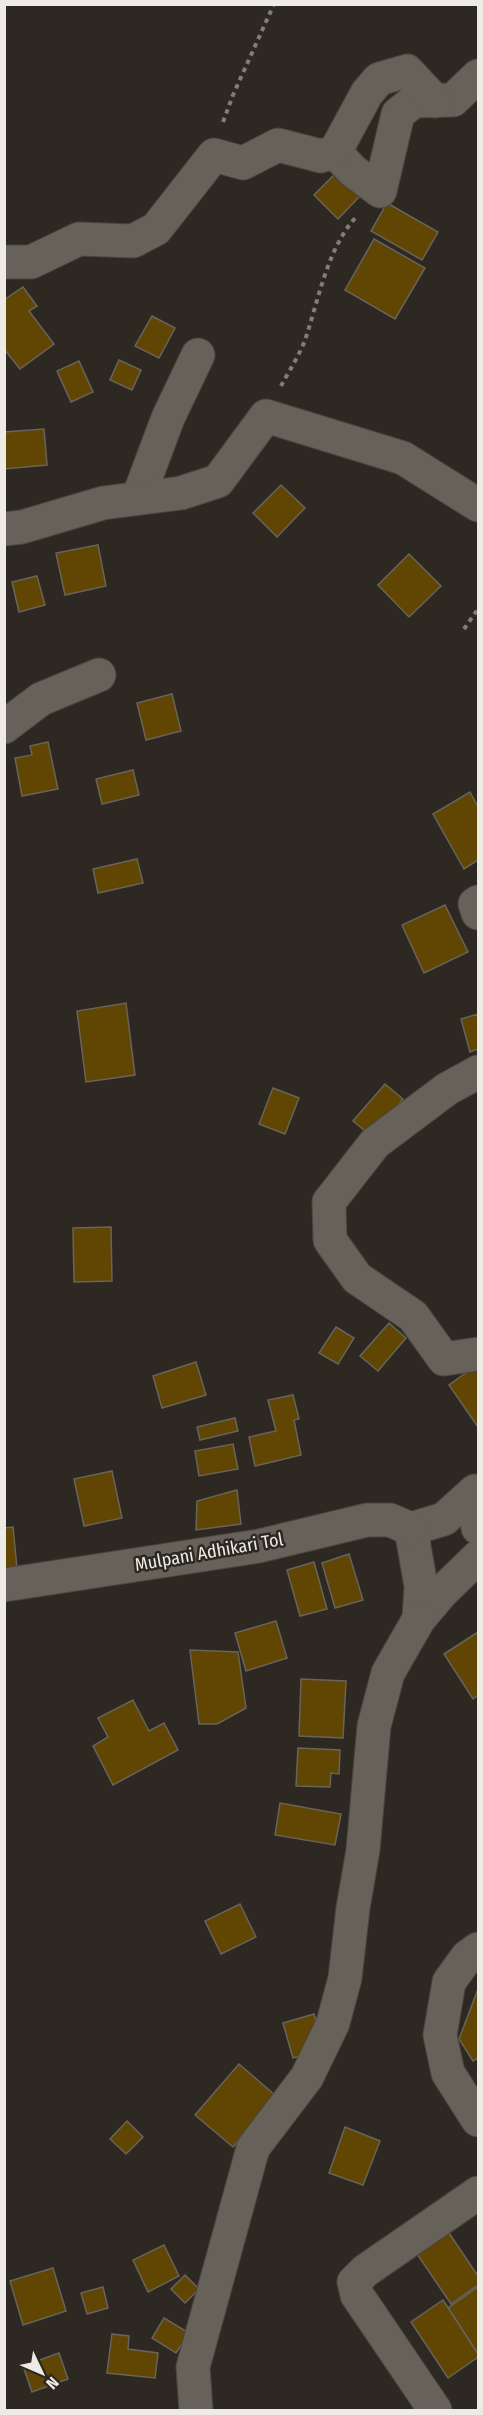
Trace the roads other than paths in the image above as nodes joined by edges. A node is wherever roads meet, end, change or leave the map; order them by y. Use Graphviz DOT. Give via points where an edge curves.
graph roads {
  1 [pos="478,76"];
  2 [pos="435,101"];
  3 [pos="335,152"];
  4 [pos="4,262"];
  5 [pos="198,355"];
  6 [pos="138,498"];
  7 [pos="478,505"];
  8 [pos="4,530"];
  9 [pos="99,675"];
  10 [pos="4,727"];
  11 [pos="478,902"];
  12 [pos="478,913"];
  13 [pos="478,1072"];
  14 [pos="478,1354"];
  15 [pos="477,1486"];
  16 [pos="478,1528"];
  17 [pos="411,1529"];
  18 [pos="478,1557"];
  19 [pos="4,1585"];
  20 [pos="419,1619"];
  21 [pos="478,1949"];
  22 [pos="478,2120"];
  23 [pos="478,2193"];
  24 [pos="196,2410"];
  25 [pos="435,2410"];
  1 -- 2 [label="street" via="453,100"];
  2 -- 3 [label="street" via="407,71 379,80 367,93"];
  2 -- 3 [label="street" via="414,101 398,114 380,191"];
  3 -- 4 [label="street" via="321,156 278,146 243,163 214,155 156,229 133,241 79,239 31,262"];
  5 -- 6 [label="street" via="168,418"];
  6 -- 7 [label="street" via="181,493 218,481 266,416 403,458"];
  6 -- 8 [label="street" via="104,503"];
  9 -- 10 [label="street" via="41,699"];
  11 -- 12 [label="street"];
  13 -- 14 [label="street" via="447,1089 375,1143 329,1202 330,1240 357,1278 413,1316 444,1359"];
  15 -- 16 [label="street"];
  15 -- 17 [label="street" via="444,1519"];
  17 -- 19 [label="street, Mulpani Adhikari Tol" via="390,1520 367,1520 259,1546"];
  17 -- 20 [label="street" via="421,1586"];
  18 -- 20 [label="street"];
  20 -- 24 [label="street" via="388,1673 374,1726 363,1850 345,1978 333,2023 307,2077 253,2148 193,2367"];
  21 -- 22 [label="street" via="449,1982 440,2035 448,2073"];
  23 -- 25 [label="street" via="354,2282 357,2295"];
}
